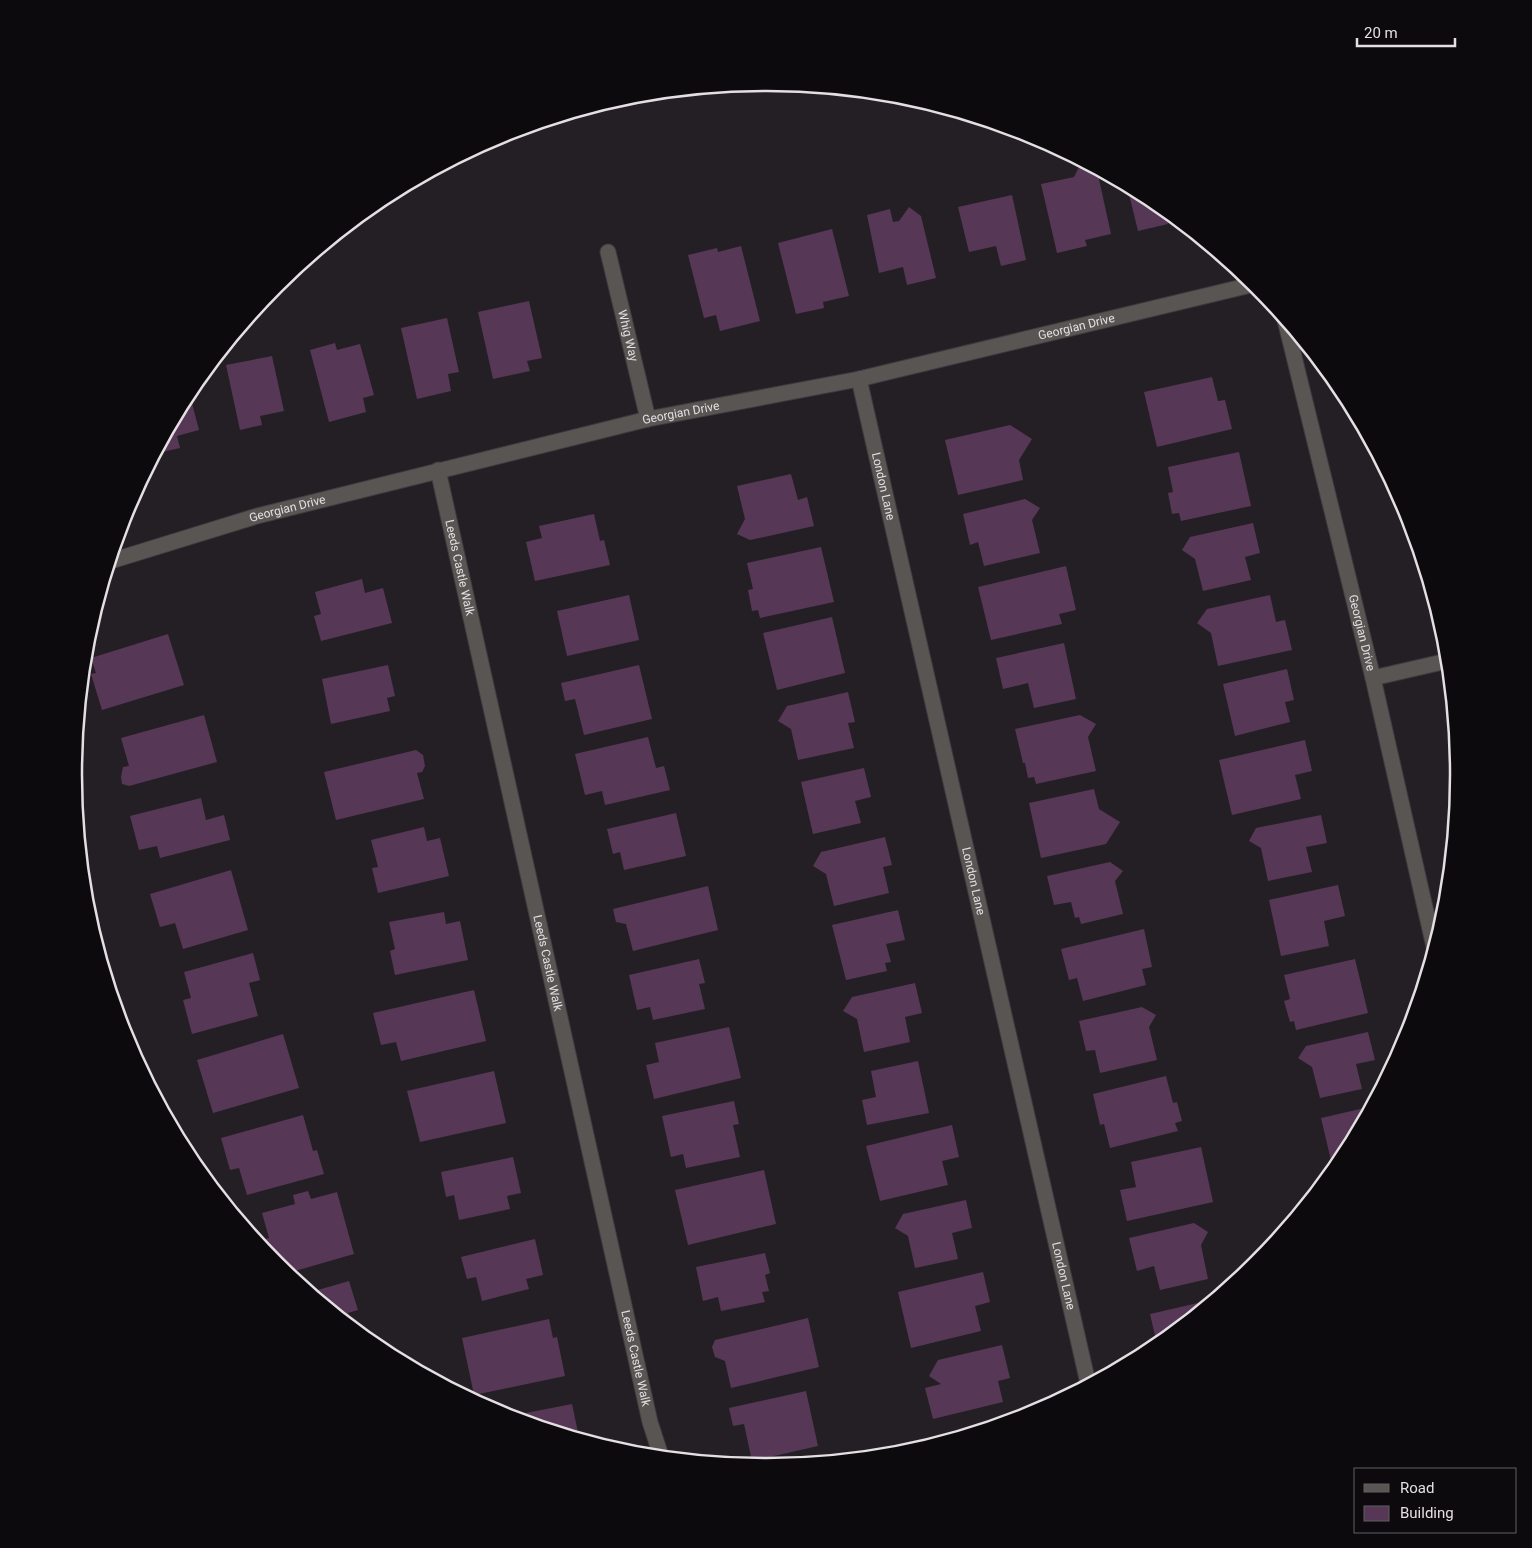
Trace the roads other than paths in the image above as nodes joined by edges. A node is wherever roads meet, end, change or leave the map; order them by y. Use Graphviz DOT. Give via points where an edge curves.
graph roads {
  1 [pos="608,252"];
  2 [pos="1244,287"];
  3 [pos="1288,333"];
  4 [pos="859,379"];
  5 [pos="648,419"];
  6 [pos="438,470"];
  7 [pos="117,559"];
  8 [pos="1440,663"];
  9 [pos="1373,678"];
  10 [pos="1430,931"];
  11 [pos="1087,1377"];
  12 [pos="659,1449"];
  1 -- 5 [label="street, Whig Way"];
  2 -- 4 [label="street, Georgian Drive"];
  3 -- 9 [label="street, Georgian Drive"];
  4 -- 5 [label="street, Georgian Drive"];
  4 -- 11 [label="street, London Lane"];
  5 -- 6 [label="street, Georgian Drive"];
  6 -- 7 [label="street, Georgian Drive" via="257,516"];
  6 -- 12 [label="street, Leeds Castle Walk"];
  8 -- 9 [label="street"];
  9 -- 10 [label="street, Georgian Drive"];
}
